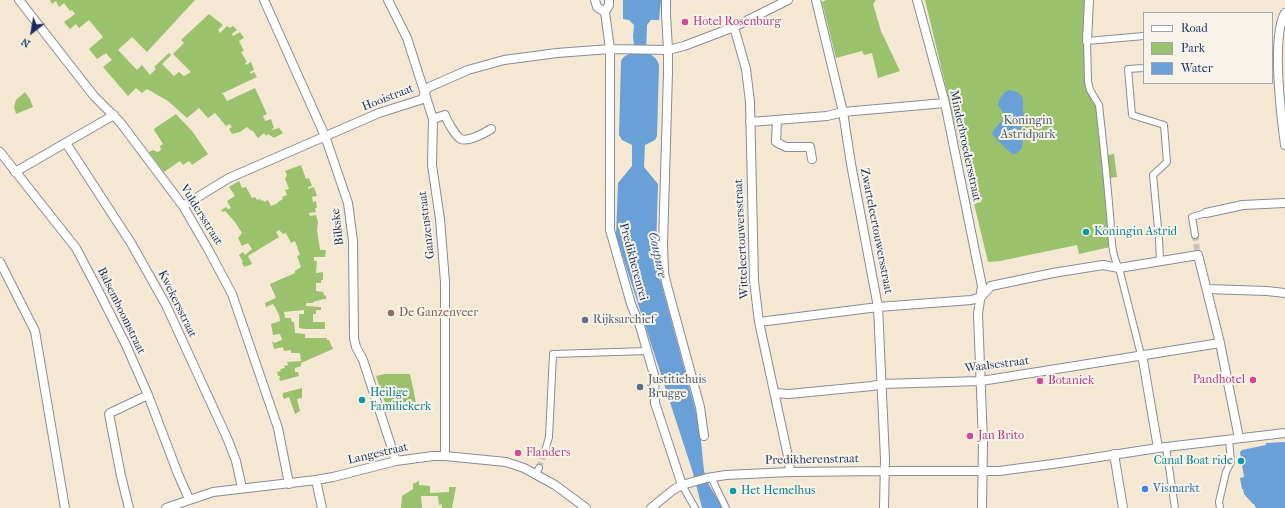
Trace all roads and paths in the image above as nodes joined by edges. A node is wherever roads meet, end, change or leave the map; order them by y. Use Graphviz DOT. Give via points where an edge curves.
graph roads {
  1 [pos="18,0"];
  2 [pos="264,0"];
  3 [pos="388,0"];
  4 [pos="595,0"];
  5 [pos="609,0"];
  6 [pos="666,0"];
  7 [pos="788,0"];
  8 [pos="816,0"];
  9 [pos="917,0"];
  10 [pos="1089,0"];
  11 [pos="774,4"];
  12 [pos="605,12"];
  13 [pos="1285,13"];
  14 [pos="734,27"];
  15 [pos="1143,36"];
  16 [pos="1087,41"];
  17 [pos="610,49"];
  18 [pos="668,50"];
  19 [pos="1143,68"];
  20 [pos="425,92"];
  21 [pos="945,103"];
  22 [pos="843,112"];
  23 [pos="114,115"];
  24 [pos="434,119"];
  25 [pos="777,120"];
  26 [pos="750,122"];
  27 [pos="491,129"];
  28 [pos="325,136"];
  29 [pos="66,143"];
  30 [pos="1285,145"];
  31 [pos="0,152"];
  32 [pos="812,159"];
  33 [pos="15,172"];
  34 [pos="1285,202"];
  35 [pos="183,206"];
  36 [pos="1206,213"];
  37 [pos="1158,228"];
  38 [pos="1195,235"];
  39 [pos="1159,239"];
  40 [pos="1160,261"];
  41 [pos="0,262"];
  42 [pos="1119,268"];
  43 [pos="1207,289"];
  44 [pos="1285,293"];
  45 [pos="981,297"];
  46 [pos="878,307"];
  47 [pos="759,322"];
  48 [pos="1220,343"];
  49 [pos="647,351"];
  50 [pos="1141,355"];
  51 [pos="982,381"];
  52 [pos="882,384"];
  53 [pos="775,393"];
  54 [pos="148,395"];
  55 [pos="1285,433"];
  56 [pos="704,436"];
  57 [pos="1239,438"];
  58 [pos="1229,439"];
  59 [pos="1162,447"];
  60 [pos="544,451"];
  61 [pos="1114,454"];
  62 [pos="445,456"];
  63 [pos="396,461"];
  64 [pos="885,471"];
  65 [pos="790,472"];
  66 [pos="983,472"];
  67 [pos="709,478"];
  68 [pos="316,480"];
  69 [pos="289,484"];
  70 [pos="682,486"];
  71 [pos="242,488"];
  72 [pos="189,499"];
  73 [pos="65,508"];
  74 [pos="129,508"];
  75 [pos="166,508"];
  76 [pos="322,508"];
  77 [pos="586,508"];
  78 [pos="651,508"];
  79 [pos="695,508"];
  80 [pos="726,508"];
  81 [pos="884,508"];
  82 [pos="982,508"];
  83 [pos="1123,508"];
  84 [pos="1175,508"];
  85 [pos="1220,508"];
  1 -- 23 [label="street, Vuldersstraat" via="94,96"];
  2 -- 28 [label="street, Bilkske"];
  3 -- 20 [label="street, Ganzenstraat" via="407,38"];
  4 -- 12 [label="street" via="597,7"];
  5 -- 12 [label="street, Predikherenrei"];
  6 -- 18 [label="street"];
  7 -- 11 [label="street"];
  8 -- 22 [label="street, Zwarteleertouwersstraat"];
  9 -- 21 [label="street, Minderbroedersstraat"];
  10 -- 16 [label="street"];
  11 -- 14 [label="street"];
  12 -- 17 [label="street, Predikherenrei"];
  13 -- 30 [label="street" via="1279,30 1278,66"];
  14 -- 18 [label="street"];
  14 -- 26 [label="street, Witteleertouwersstraat" via="746,69"];
  15 -- 16 [label="street"];
  16 -- 42 [label="street" via="1088,81 1099,105 1111,241"];
  17 -- 18 [label="street, Hooistraat"];
  17 -- 20 [label="street, Hooistraat" via="504,60 468,70 427,88"];
  17 -- 49 [label="street, Predikherenrei" via="610,230"];
  18 -- 56 [label="street" via="664,272 700,407"];
  19 -- 37 [label="street" via="1128,69 1132,115 1164,125 1167,162 1153,175"];
  20 -- 24 [label="street, Ganzenstraat"];
  20 -- 28 [label="street, Hooistraat" via="424,98 420,100 379,113"];
  21 -- 22 [label="street"];
  21 -- 45 [label="street, Minderbroedersstraat" via="982,286"];
  22 -- 25 [label="street" via="827,116"];
  22 -- 46 [label="street, Zwarteleertouwersstraat"];
  23 -- 29 [label="street"];
  23 -- 35 [label="street, Vuldersstraat"];
  24 -- 27 [label="street" via="445,116 460,139 465,140"];
  24 -- 62 [label="street, Ganzenstraat" via="432,165 445,282"];
  25 -- 26 [label="street"];
  25 -- 32 [label="street" via="776,142 786,147 810,147"];
  26 -- 47 [label="street, Witteleertouwersstraat" via="754,281"];
  28 -- 35 [label="street, Hooistraat" via="229,178"];
  28 -- 63 [label="street, Bilkske" via="348,203 353,241 353,328 356,347 363,360"];
  29 -- 33 [label="street"];
  29 -- 71 [label="street, Kwekersstraat" via="132,243 166,305 228,440"];
  31 -- 33 [label="street, Balsemboomstraat"];
  33 -- 54 [label="street, Balsemboomstraat" via="76,248 126,345"];
  34 -- 36 [label="street" via="1243,205"];
  35 -- 69 [label="street, Vuldersstraat" via="232,294 278,428"];
  36 -- 38 [label="street" via="1192,217"];
  39 -- 40 [label="street"];
  40 -- 42 [label="street"];
  40 -- 43 [label="street" via="1197,252"];
  41 -- 73 [label="street" via="35,331"];
  42 -- 45 [label="street" via="1104,265 1045,274 991,286"];
  42 -- 50 [label="street"];
  43 -- 44 [label="street"];
  43 -- 48 [label="street"];
  45 -- 46 [label="street" via="971,300"];
  45 -- 51 [label="street, Minderbroedersstraat" via="978,314"];
  46 -- 47 [label="street"];
  46 -- 52 [label="street, Zwarteleertouwersstraat"];
  47 -- 53 [label="street, Witteleertouwersstraat"];
  48 -- 50 [label="street, Waalsestraat"];
  48 -- 57 [label="street"];
  49 -- 60 [label="street" via="553,354 549,437"];
  49 -- 70 [label="street, Predikherenrei" via="654,375 655,403"];
  50 -- 51 [label="street, Waalsestraat"];
  50 -- 59 [label="street"];
  51 -- 52 [label="street, Waalsestraat"];
  51 -- 66 [label="street, Minderbroedersstraat"];
  52 -- 53 [label="street, Waalsestraat" via="789,394"];
  52 -- 64 [label="street, Zwarteleertouwersstraat"];
  53 -- 65 [label="street, Witteleertouwersstraat"];
  54 -- 72 [label="street, Balsemboomstraat"];
  54 -- 74 [label="street" via="109,414"];
  55 -- 57 [label="street, Predikherenstraat"];
  57 -- 58 [label="street, Predikherenstraat"];
  58 -- 59 [label="street, Predikherenstraat"];
  58 -- 85 [label="street" via="1231,462 1226,472"];
  59 -- 61 [label="street, Predikherenstraat"];
  59 -- 84 [label="street"];
  61 -- 66 [label="street, Predikherenstraat"];
  61 -- 83 [label="street"];
  62 -- 63 [label="street, Langestraat"];
  62 -- 77 [label="street, Langestraat" via="506,462 538,471"];
  63 -- 68 [label="street, Langestraat"];
  64 -- 65 [label="street, Predikherenstraat"];
  64 -- 66 [label="street, Predikherenstraat"];
  64 -- 81 [label="street, Zwarteleertouwersstraat"];
  65 -- 67 [label="street, Predikherenstraat"];
  66 -- 82 [label="street, Minderbroedersstraat"];
  67 -- 70 [label="street, Predikherenstraat"];
  67 -- 80 [label="street" via="716,486"];
  68 -- 69 [label="street, Langestraat"];
  68 -- 76 [label="street"];
  69 -- 71 [label="street, Langestraat"];
  70 -- 78 [label="street, Predikherenstraat"];
  70 -- 79 [label="street, Predikherenrei"];
  71 -- 72 [label="street, Langestraat"];
  72 -- 75 [label="street, Langestraat"];
}
